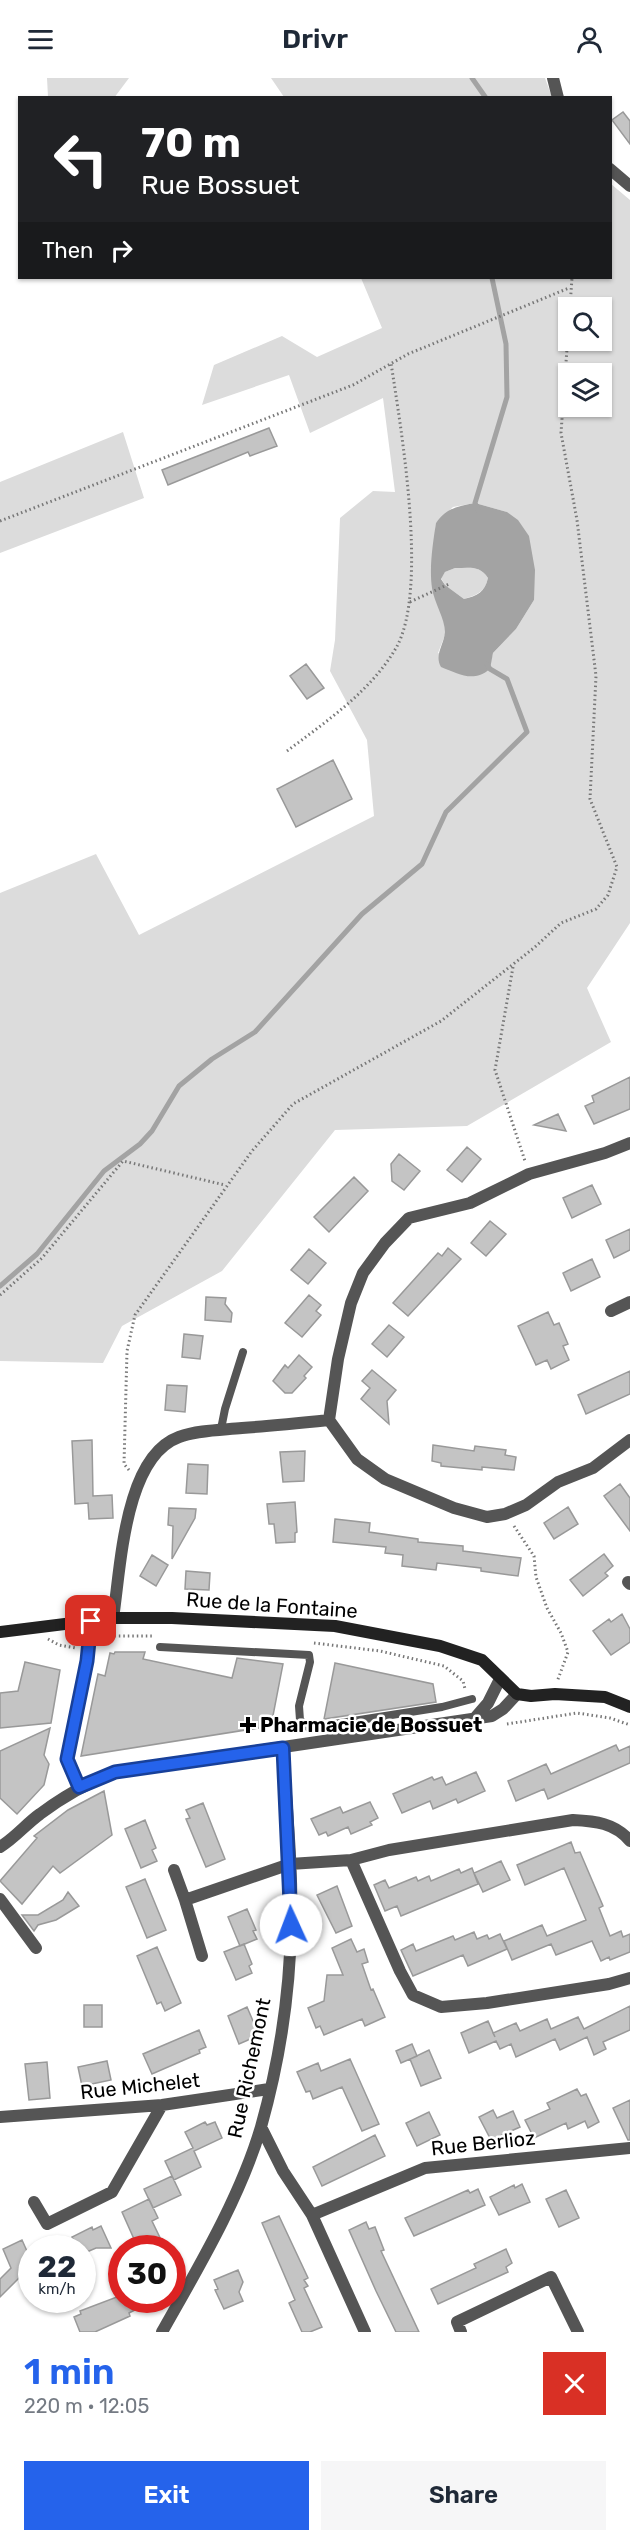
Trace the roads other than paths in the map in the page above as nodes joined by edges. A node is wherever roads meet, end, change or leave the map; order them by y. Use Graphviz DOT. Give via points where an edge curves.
graph roads {
  1 [pos="553,78"];
  2 [pos="558,96"];
  3 [pos="612,171"];
  4 [pos="630,186"];
  5 [pos="630,1143"];
  6 [pos="630,1302"];
  7 [pos="611,1311"];
  8 [pos="243,1352"];
  9 [pos="329,1420"];
  10 [pos="222,1429"];
  11 [pos="629,1443"];
  12 [pos="113,1618"];
  13 [pos="91,1621"];
  14 [pos="0,1632"];
  15 [pos="160,1647"];
  16 [pos="500,1680"];
  17 [pos="517,1694"];
  18 [pos="472,1699"];
  19 [pos="630,1707"];
  20 [pos="476,1718"];
  21 [pos="283,1748"];
  22 [pos="79,1787"];
  23 [pos="630,1841"];
  24 [pos="1,1845"];
  25 [pos="351,1860"];
  26 [pos="290,1864"];
  27 [pos="174,1870"];
  28 [pos="0,1899"];
  29 [pos="185,1900"];
  30 [pos="36,1948"];
  31 [pos="202,1956"];
  32 [pos="630,1978"];
  33 [pos="269,2090"];
  34 [pos="162,2105"];
  35 [pos="0,2117"];
  36 [pos="261,2127"];
  37 [pos="630,2148"];
  38 [pos="34,2202"];
  39 [pos="312,2215"];
  40 [pos="162,2332"];
  41 [pos="365,2332"];
  42 [pos="461,2332"];
  43 [pos="578,2332"];
  1 -- 2 [label="street"];
  3 -- 4 [label="street"];
  5 -- 9 [label="street" via="529,1174 470,1203 409,1218 363,1273 338,1359"];
  6 -- 7 [label="street"];
  8 -- 10 [label="lane"];
  9 -- 10 [label="street"];
  9 -- 11 [label="street" via="357,1459 385,1479 454,1508 487,1516 526,1505 558,1482 593,1468"];
  10 -- 12 [label="street" via="180,1437 151,1456 131,1503"];
  12 -- 13 [label="main road, Rue de la Fontaine"];
  12 -- 16 [label="main road, Rue de la Fontaine" via="335,1626 440,1646 482,1660"];
  13 -- 14 [label="main road, Rue de la Fontaine"];
  13 -- 22 [label="street" via="67,1759"];
  15 -- 18 [label="lane" via="309,1655 299,1706 300,1720 309,1728"];
  16 -- 17 [label="main road, Rue de la Fontaine"];
  16 -- 20 [label="street"];
  17 -- 19 [label="main road" via="605,1697"];
  17 -- 20 [label="street" via="492,1716"];
  20 -- 21 [label="street"];
  21 -- 22 [label="street" via="115,1772"];
  21 -- 26 [label="street, Rue Richemont"];
  22 -- 24 [label="street"];
  23 -- 25 [label="street" via="623,1833 598,1821 573,1820 389,1850"];
  25 -- 26 [label="street"];
  25 -- 32 [label="street" via="413,1995 441,2007 487,2003"];
  26 -- 29 [label="street"];
  26 -- 33 [label="street, Rue Richemont" via="291,1925 283,2018"];
  27 -- 29 [label="street"];
  28 -- 30 [label="street"];
  29 -- 31 [label="street"];
  33 -- 34 [label="street, Rue Michelet"];
  33 -- 36 [label="street, Rue Richemont"];
  34 -- 35 [label="street, Rue Michelet"];
  34 -- 38 [label="street" via="112,2192 47,2223"];
  36 -- 39 [label="street" via="283,2171"];
  36 -- 40 [label="street, Rue Richemont" via="213,2242"];
  37 -- 39 [label="street, Rue Berlioz" via="425,2168"];
  39 -- 41 [label="street"];
  42 -- 43 [label="street" via="457,2322 551,2277"];
}
